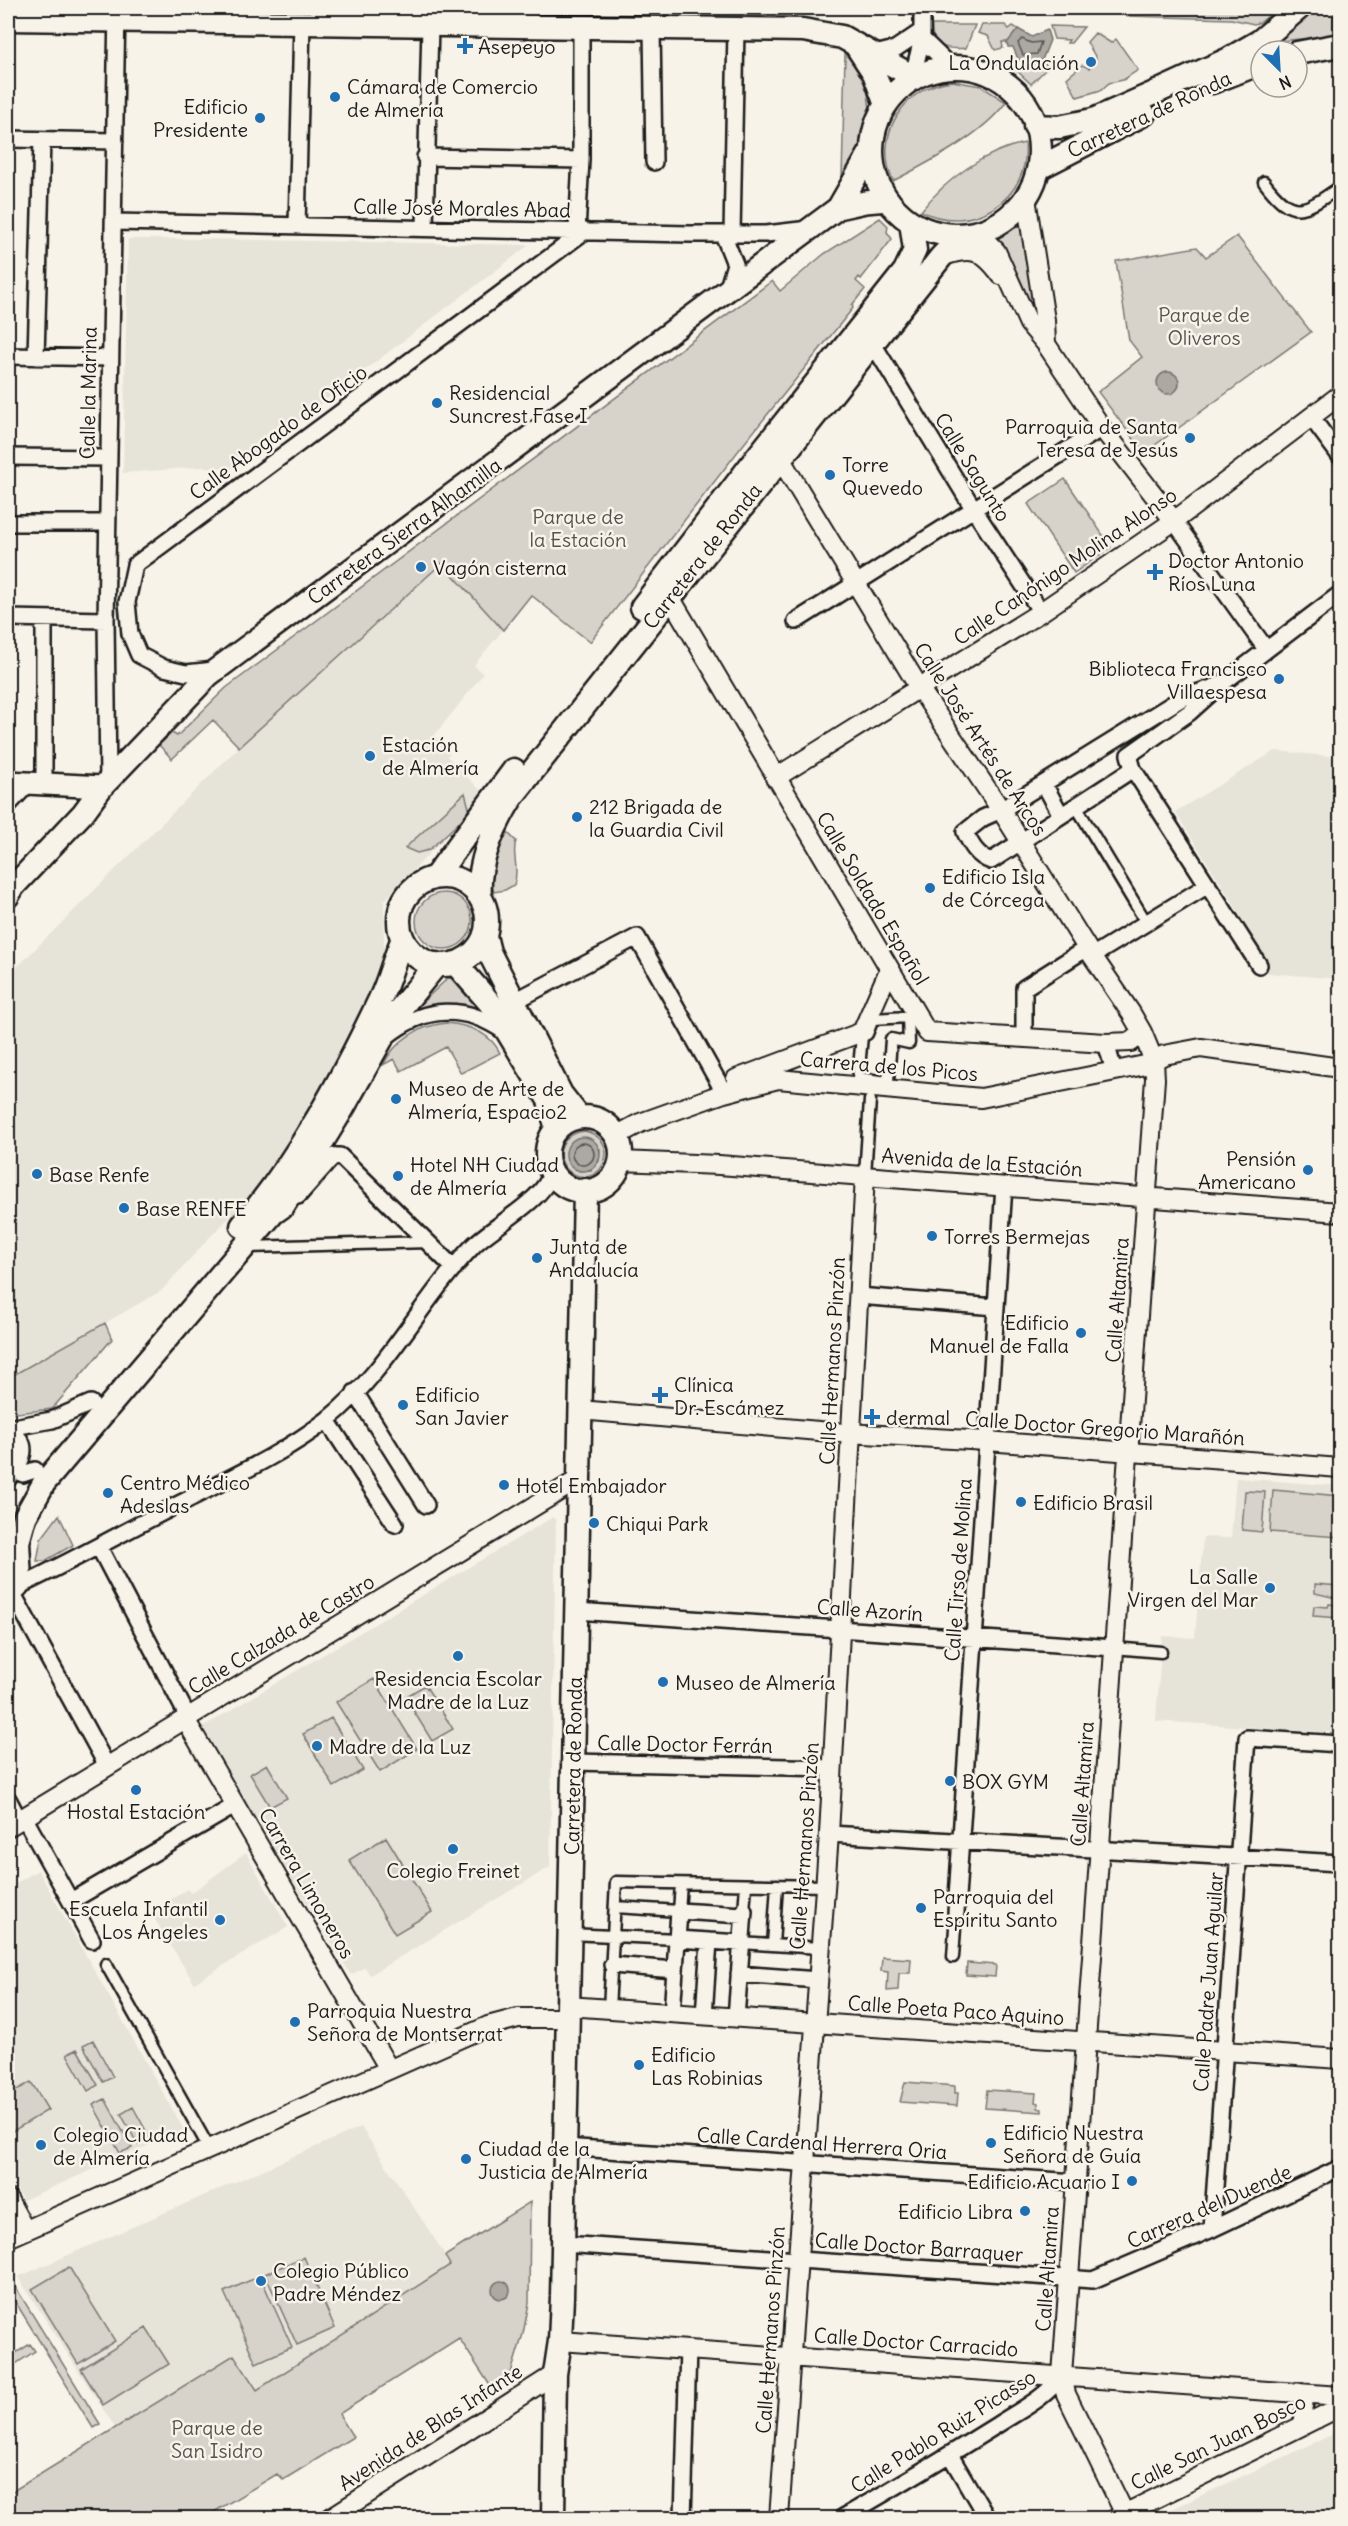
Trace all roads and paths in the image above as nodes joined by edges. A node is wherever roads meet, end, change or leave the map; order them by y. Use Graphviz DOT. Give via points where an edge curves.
graph roads {
  1 [pos="922,8"];
  2 [pos="1299,8"];
  3 [pos="117,14"];
  4 [pos="8,19"];
  5 [pos="302,22"];
  6 [pos="430,25"];
  7 [pos="581,27"];
  8 [pos="652,28"];
  9 [pos="736,29"];
  10 [pos="922,35"];
  11 [pos="1338,42"];
  12 [pos="854,43"];
  13 [pos="1309,50"];
  14 [pos="874,54"];
  15 [pos="951,67"];
  16 [pos="1249,68"];
  17 [pos="913,78"];
  18 [pos="886,105"];
  19 [pos="1035,126"];
  20 [pos="8,139"];
  21 [pos="42,140"];
  22 [pos="115,141"];
  23 [pos="873,149"];
  24 [pos="425,157"];
  25 [pos="581,160"];
  26 [pos="654,162"];
  27 [pos="1039,168"];
  28 [pos="1264,182"];
  29 [pos="1341,188"];
  30 [pos="1026,198"];
  31 [pos="888,200"];
  32 [pos="838,208"];
  33 [pos="114,222"];
  34 [pos="911,222"];
  35 [pos="297,226"];
  36 [pos="425,228"];
  37 [pos="810,229"];
  38 [pos="581,231"];
  39 [pos="728,234"];
  40 [pos="967,235"];
  41 [pos="941,257"];
  42 [pos="727,291"];
  43 [pos="1013,291"];
  44 [pos="1046,344"];
  45 [pos="870,345"];
  46 [pos="8,356"];
  47 [pos="36,357"];
  48 [pos="110,358"];
  49 [pos="1341,395"];
  50 [pos="1311,417"];
  51 [pos="1102,428"];
  52 [pos="775,449"];
  53 [pos="1341,456"];
  54 [pos="8,457"];
  55 [pos="108,458"];
  56 [pos="973,508"];
  57 [pos="1174,521"];
  58 [pos="8,523"];
  59 [pos="107,523"];
  60 [pos="855,582"];
  61 [pos="1341,594"];
  62 [pos="670,597"];
  63 [pos="1041,612"];
  64 [pos="8,618"];
  65 [pos="44,619"];
  66 [pos="106,620"];
  67 [pos="796,621"];
  68 [pos="1266,649"];
  69 [pos="215,670"];
  70 [pos="1220,685"];
  71 [pos="920,689"];
  72 [pos="1117,738"];
  73 [pos="1131,762"];
  74 [pos="775,778"];
  75 [pos="8,782"];
  76 [pos="36,783"];
  77 [pos="105,784"];
  78 [pos="1044,784"];
  79 [pos="8,805"];
  80 [pos="1077,806"];
  81 [pos="1001,810"];
  82 [pos="1061,815"];
  83 [pos="1021,840"];
  84 [pos="435,877"];
  85 [pos="1208,885"];
  86 [pos="10,887"];
  87 [pos="480,896"];
  88 [pos="1146,922"];
  89 [pos="485,936"];
  90 [pos="403,939"];
  91 [pos="1090,952"];
  92 [pos="446,963"];
  93 [pos="1259,965"];
  94 [pos="889,970"];
  95 [pos="513,1002"];
  96 [pos="1142,1032"];
  97 [pos="509,1035"];
  98 [pos="1024,1037"];
  99 [pos="1106,1043"];
  100 [pos="378,1044"];
  101 [pos="1154,1061"];
  102 [pos="1341,1068"];
  103 [pos="1114,1071"];
  104 [pos="858,1078"];
  105 [pos="722,1089"];
  106 [pos="870,1100"];
  107 [pos="579,1117"];
  108 [pos="558,1129"];
  109 [pos="616,1136"];
  110 [pos="620,1161"];
  111 [pos="550,1169"];
  112 [pos="865,1176"];
  113 [pos="1004,1186"];
  114 [pos="585,1190"];
  115 [pos="1147,1197"];
  116 [pos="283,1206"];
  117 [pos="1341,1212"];
  118 [pos="429,1242"];
  119 [pos="244,1247"];
  120 [pos="454,1268"];
  121 [pos="858,1296"];
  122 [pos="996,1307"];
  123 [pos="355,1392"];
  124 [pos="91,1403"];
  125 [pos="580,1410"];
  126 [pos="327,1420"];
  127 [pos="8,1429"];
  128 [pos="850,1433"];
  129 [pos="987,1441"];
  130 [pos="1128,1452"];
  131 [pos="1341,1468"];
  132 [pos="20,1473"];
  133 [pos="579,1479"];
  134 [pos="426,1505"];
  135 [pos="8,1518"];
  136 [pos="396,1524"];
  137 [pos="99,1548"];
  138 [pos="16,1560"];
  139 [pos="55,1569"];
  140 [pos="12,1591"];
  141 [pos="576,1611"];
  142 [pos="840,1630"];
  143 [pos="975,1639"];
  144 [pos="1114,1648"];
  145 [pos="1161,1652"];
  146 [pos="187,1718"];
  147 [pos="1341,1744"];
  148 [pos="573,1762"];
  149 [pos="107,1767"];
  150 [pos="832,1768"];
  151 [pos="8,1799"];
  152 [pos="236,1805"];
  153 [pos="17,1821"];
  154 [pos="829,1834"];
  155 [pos="962,1842"];
  156 [pos="1100,1850"];
  157 [pos="1239,1857"];
  158 [pos="1341,1863"];
  159 [pos="681,1884"];
  160 [pos="746,1885"];
  161 [pos="777,1886"];
  162 [pos="825,1886"];
  163 [pos="71,1901"];
  164 [pos="615,1907"];
  165 [pos="679,1911"];
  166 [pos="744,1913"];
  167 [pos="956,1913"];
  168 [pos="569,1934"];
  169 [pos="613,1934"];
  170 [pos="677,1939"];
  171 [pos="92,1940"];
  172 [pos="709,1941"];
  173 [pos="741,1943"];
  174 [pos="772,1945"];
  175 [pos="820,1948"];
  176 [pos="953,1957"];
  177 [pos="106,1964"];
  178 [pos="612,1965"];
  179 [pos="675,1970"];
  180 [pos="739,1974"];
  181 [pos="818,1980"];
  182 [pos="609,2009"];
  183 [pos="567,2012"];
  184 [pos="672,2014"];
  185 [pos="704,2016"];
  186 [pos="736,2018"];
  187 [pos="815,2023"];
  188 [pos="1086,2042"];
  189 [pos="1225,2051"];
  190 [pos="1341,2059"];
  191 [pos="389,2069"];
  192 [pos="564,2147"];
  193 [pos="209,2148"];
  194 [pos="804,2163"];
  195 [pos="1341,2168"];
  196 [pos="1076,2182"];
  197 [pos="8,2199"];
  198 [pos="1212,2229"];
  199 [pos="25,2230"];
  200 [pos="8,2238"];
  201 [pos="563,2244"];
  202 [pos="797,2260"];
  203 [pos="1069,2278"];
  204 [pos="1093,2280"];
  205 [pos="560,2341"];
  206 [pos="688,2349"];
  207 [pos="790,2356"];
  208 [pos="555,2374"];
  209 [pos="1062,2375"];
  210 [pos="1298,2391"];
  211 [pos="1341,2396"];
  212 [pos="1341,2407"];
  213 [pos="1301,2427"];
  214 [pos="950,2455"];
  215 [pos="1121,2517"];
  216 [pos="330,2518"];
  217 [pos="553,2518"];
  218 [pos="566,2518"];
  219 [pos="683,2518"];
  220 [pos="779,2518"];
  221 [pos="842,2518"];
  222 [pos="987,2518"];
  1 -- 10 [label="street"];
  2 -- 19 [label="main road, Carretera de Ronda" via="1229,59 1161,90 1093,120 1059,127"];
  3 -- 4 [label="main road"];
  3 -- 5 [label="main road"];
  3 -- 22 [label="street, Calle la Marina"];
  5 -- 6 [label="main road"];
  5 -- 35 [label="street"];
  6 -- 7 [label="main road"];
  6 -- 24 [label="street"];
  7 -- 8 [label="main road"];
  7 -- 25 [label="street"];
  8 -- 9 [label="main road"];
  8 -- 26 [label="street"];
  9 -- 12 [label="main road" via="818,31"];
  9 -- 39 [label="street"];
  10 -- 14 [label="street" via="895,49"];
  10 -- 15 [label="street"];
  10 -- 17 [label="street"];
  11 -- 13 [label="main road"];
  12 -- 14 [label="main road"];
  12 -- 18 [label="main road" via="874,73"];
  14 -- 17 [label="main road"];
  15 -- 17 [label="main road"];
  15 -- 19 [label="main road" via="984,71 1004,82 1019,97"];
  16 -- 27 [label="main road, Carretera de Ronda" via="1167,102"];
  17 -- 18 [label="main road"];
  18 -- 23 [label="main road" via="876,126"];
  19 -- 27 [label="main road"];
  20 -- 21 [label="street"];
  21 -- 22 [label="street"];
  21 -- 47 [label="street"];
  22 -- 33 [label="street, Calle la Marina"];
  23 -- 31 [label="main road" via="875,173"];
  23 -- 32 [label="main road, Carretera Sierra Alhamilla"];
  24 -- 25 [label="street"];
  24 -- 36 [label="street"];
  25 -- 38 [label="street"];
  27 -- 30 [label="main road"];
  28 -- 29 [label="street" via="1288,208 1303,209"];
  30 -- 40 [label="main road" via="1005,218"];
  30 -- 44 [label="street"];
  31 -- 32 [label="main road, Carretera Sierra Alhamilla"];
  31 -- 34 [label="main road"];
  32 -- 37 [label="main road, Carretera Sierra Alhamilla"];
  33 -- 35 [label="street, Calle José Morales Abad"];
  33 -- 48 [label="street, Calle la Marina"];
  34 -- 40 [label="main road" via="939,234"];
  34 -- 52 [label="main road, Carretera de Ronda" via="915,250 905,271"];
  35 -- 36 [label="street, Calle José Morales Abad"];
  36 -- 38 [label="street, Calle José Morales Abad"];
  37 -- 39 [label="street, Calle José Morales Abad"];
  37 -- 42 [label="main road, Carretera Sierra Alhamilla"];
  38 -- 39 [label="street, Calle José Morales Abad"];
  38 -- 69 [label="street, Calle Abogado de Oficio" via="135,565 127,602 130,634 139,655 164,668 186,673"];
  39 -- 42 [label="street" via="735,264"];
  40 -- 41 [label="main road, Carretera de Ronda"];
  40 -- 43 [label="street" via="987,242 996,251"];
  41 -- 43 [label="street" via="964,250 978,253 991,262"];
  41 -- 45 [label="main road, Carretera de Ronda"];
  42 -- 69 [label="main road, Carretera Sierra Alhamilla"];
  43 -- 44 [label="street" via="1029,324"];
  44 -- 51 [label="street"];
  45 -- 52 [label="main road, Carretera de Ronda"];
  45 -- 56 [label="street, Calle Sagunto" via="878,352"];
  46 -- 47 [label="street"];
  47 -- 48 [label="street"];
  48 -- 55 [label="street, Calle la Marina"];
  49 -- 50 [label="street, Calle Canónigo Molina Alonso"];
  50 -- 53 [label="street"];
  50 -- 57 [label="street, Calle Canónigo Molina Alonso"];
  51 -- 56 [label="street"];
  51 -- 57 [label="street"];
  52 -- 60 [label="street, Calle José Artés de Arcos"];
  52 -- 62 [label="main road, Carretera de Ronda"];
  52 -- 84 [label="main road, Carretera de Ronda" via="483,810"];
  54 -- 55 [label="street"];
  55 -- 59 [label="street, Calle la Marina"];
  56 -- 60 [label="street"];
  56 -- 63 [label="street, Calle Sagunto"];
  57 -- 63 [label="street, Calle Canónigo Molina Alonso"];
  57 -- 68 [label="street"];
  58 -- 59 [label="street"];
  59 -- 66 [label="street, Calle la Marina"];
  60 -- 67 [label="street"];
  60 -- 71 [label="street, Calle José Artés de Arcos"];
  61 -- 68 [label="street"];
  62 -- 74 [label="street, Calle Soldado Español"];
  62 -- 87 [label="main road, Carretera de Ronda" via="512,797 488,846"];
  63 -- 71 [label="street, Calle Canónigo Molina Alonso"];
  64 -- 65 [label="street"];
  65 -- 66 [label="street"];
  65 -- 76 [label="street"];
  66 -- 77 [label="street, Calle la Marina"];
  68 -- 70 [label="street"];
  69 -- 77 [label="main road, Carretera Sierra Alhamilla"];
  70 -- 72 [label="street" via="1182,698"];
  70 -- 73 [label="street"];
  71 -- 74 [label="street, Calle Canónigo Molina Alonso"];
  71 -- 81 [label="street, Calle José Artés de Arcos"];
  72 -- 73 [label="street"];
  72 -- 78 [label="street"];
  73 -- 80 [label="street"];
  73 -- 85 [label="street"];
  74 -- 94 [label="street, Calle Soldado Español"];
  75 -- 76 [label="main road"];
  76 -- 77 [label="main road"];
  76 -- 79 [label="street"];
  77 -- 86 [label="main road, Carretera Sierra Alhamilla" via="83,813"];
  78 -- 81 [label="street"];
  78 -- 82 [label="street"];
  80 -- 82 [label="street"];
  80 -- 88 [label="street"];
  81 -- 83 [label="street, Calle José Artés de Arcos"];
  81 -- 83 [label="street" via="965,832 973,848 991,861"];
  82 -- 83 [label="street"];
  83 -- 91 [label="street, Calle José Artés de Arcos"];
  84 -- 87 [label="main road" via="458,879"];
  84 -- 90 [label="main road" via="414,888 402,904 399,921"];
  85 -- 88 [label="street"];
  85 -- 93 [label="street"];
  87 -- 89 [label="main road" via="488,919"];
  88 -- 91 [label="street"];
  89 -- 92 [label="main road" via="473,953"];
  89 -- 95 [label="main road"];
  90 -- 92 [label="main road" via="419,957"];
  90 -- 124 [label="main road" via="390,978 364,1032 290,1163 258,1207"];
  91 -- 96 [label="street, Calle José Artés de Arcos"];
  91 -- 98 [label="street" via="1023,988"];
  92 -- 97 [label="main road" via="490,1004"];
  92 -- 100 [label="main road" via="394,1015"];
  94 -- 98 [label="street, Calle Soldado Español" via="927,1032"];
  94 -- 105 [label="street" via="862,1032"];
  95 -- 105 [label="street" via="637,937"];
  95 -- 107 [label="main road" via="561,1094"];
  96 -- 99 [label="street, Calle Soldado Español" via="1131,1042"];
  96 -- 101 [label="street, Calle José Artés de Arcos"];
  97 -- 100 [label="street" via="481,1018 443,1011 407,1022"];
  97 -- 108 [label="main road" via="549,1100"];
  98 -- 99 [label="street, Calle Soldado Español"];
  99 -- 103 [label="street"];
  100 -- 116 [label="main road"];
  101 -- 102 [label="street, Carrera de los Picos" via="1164,1055 1201,1048"];
  101 -- 103 [label="street, Carrera de los Picos"];
  101 -- 115 [label="street, Calle Altamira"];
  103 -- 105 [label="street, Carrera de los Picos" via="981,1098 778,1079"];
  104 -- 104 [label="street" via="862,1036 867,1034 873,1019 908,1017 909,1042 891,1039 888,1082"];
  105 -- 109 [label="street, Carrera de los Picos"];
  106 -- 112 [label="street"];
  107 -- 108 [label="main road"];
  107 -- 109 [label="main road" via="601,1121"];
  108 -- 111 [label="main road" via="549,1143"];
  109 -- 110 [label="main road" via="621,1148"];
  110 -- 112 [label="street, Avenida de la Estación"];
  110 -- 114 [label="main road" via="610,1180 599,1188"];
  111 -- 114 [label="main road" via="568,1187"];
  111 -- 120 [label="street" via="543,1191 483,1237"];
  112 -- 113 [label="street, Avenida de la Estación"];
  112 -- 121 [label="street, Calle Hermanos Pinzón"];
  113 -- 115 [label="street, Avenida de la Estación"];
  113 -- 122 [label="street, Calle Tirso de Molina"];
  114 -- 125 [label="main road, Carretera de Ronda"];
  115 -- 117 [label="street, Avenida de la Estación"];
  115 -- 130 [label="street, Calle Altamira"];
  116 -- 118 [label="street" via="300,1195 334,1156 340,1156"];
  116 -- 119 [label="main road"];
  118 -- 119 [label="street"];
  118 -- 120 [label="street"];
  119 -- 138 [label="main road" via="44,1483 25,1517"];
  120 -- 123 [label="street" via="393,1351"];
  121 -- 122 [label="street"];
  121 -- 128 [label="street, Calle Hermanos Pinzón"];
  122 -- 129 [label="street, Calle Tirso de Molina"];
  123 -- 126 [label="street"];
  123 -- 134 [label="street"];
  124 -- 127 [label="street" via="52,1420"];
  124 -- 132 [label="main road"];
  125 -- 128 [label="street, Calle Doctor Gregorio Marañón"];
  125 -- 133 [label="main road, Carretera de Ronda"];
  126 -- 136 [label="street"];
  126 -- 137 [label="street" via="278,1452"];
  127 -- 132 [label="street" via="23,1446"];
  128 -- 129 [label="street, Calle Doctor Gregorio Marañón"];
  128 -- 142 [label="street, Calle Hermanos Pinzón"];
  129 -- 130 [label="street, Calle Doctor Gregorio Marañón"];
  129 -- 143 [label="street, Calle Tirso de Molina"];
  130 -- 131 [label="street, Calle Doctor Gregorio Marañón"];
  130 -- 144 [label="street, Calle Altamira"];
  132 -- 135 [label="main road"];
  133 -- 141 [label="main road, Carretera de Ronda"];
  133 -- 146 [label="street, Calle Calzada de Castro"];
  137 -- 139 [label="street"];
  137 -- 146 [label="street"];
  138 -- 139 [label="street"];
  138 -- 140 [label="main road" via="20,1580"];
  139 -- 140 [label="street"];
  140 -- 149 [label="street"];
  141 -- 142 [label="street, Calle Azorín"];
  141 -- 148 [label="main road, Carretera de Ronda"];
  142 -- 143 [label="street, Calle Azorín"];
  142 -- 150 [label="street, Calle Hermanos Pinzón"];
  143 -- 144 [label="street, Calle Azorín"];
  143 -- 155 [label="street, Calle Tirso de Molina"];
  144 -- 145 [label="street, Calle Azorín"];
  144 -- 156 [label="street, Calle Altamira"];
  146 -- 149 [label="street, Calle Calzada de Castro"];
  146 -- 152 [label="street, Carrera Limoneros"];
  147 -- 157 [label="street, Calle Padre Juan Aguilar" via="1247,1738"];
  148 -- 150 [label="street, Calle Doctor Ferrán"];
  148 -- 168 [label="main road, Carretera de Ronda"];
  149 -- 153 [label="street, Calle Calzada de Castro"];
  150 -- 154 [label="street, Calle Hermanos Pinzón"];
  151 -- 153 [label="street"];
  152 -- 163 [label="street"];
  152 -- 191 [label="street, Carrera Limoneros"];
  153 -- 163 [label="street"];
  154 -- 155 [label="street"];
  154 -- 162 [label="street, Calle Hermanos Pinzón"];
  155 -- 156 [label="street"];
  155 -- 167 [label="street, Calle Tirso de Molina"];
  156 -- 157 [label="street"];
  156 -- 188 [label="street, Calle Altamira"];
  157 -- 158 [label="street"];
  157 -- 189 [label="street, Calle Padre Juan Aguilar"];
  159 -- 160 [label="street"];
  159 -- 164 [label="street" via="616,1882"];
  159 -- 165 [label="street"];
  160 -- 161 [label="street"];
  160 -- 166 [label="street"];
  161 -- 162 [label="street"];
  161 -- 174 [label="street"];
  162 -- 175 [label="street, Calle Hermanos Pinzón"];
  163 -- 171 [label="street"];
  164 -- 165 [label="street"];
  164 -- 169 [label="street"];
  165 -- 166 [label="street"];
  165 -- 170 [label="street"];
  166 -- 173 [label="street"];
  167 -- 176 [label="street, Calle Tirso de Molina"];
  168 -- 169 [label="street"];
  168 -- 183 [label="main road, Carretera de Ronda"];
  169 -- 170 [label="street"];
  169 -- 178 [label="street"];
  170 -- 172 [label="street"];
  170 -- 179 [label="street"];
  172 -- 173 [label="street"];
  172 -- 185 [label="street"];
  173 -- 174 [label="street"];
  173 -- 180 [label="street"];
  174 -- 175 [label="street"];
  175 -- 181 [label="street, Calle Hermanos Pinzón"];
  177 -- 193 [label="street"];
  178 -- 179 [label="street"];
  178 -- 182 [label="street"];
  179 -- 184 [label="street"];
  180 -- 181 [label="street"];
  180 -- 186 [label="street"];
  181 -- 187 [label="street, Calle Hermanos Pinzón"];
  182 -- 183 [label="street, Calle Poeta Paco Aquino"];
  182 -- 184 [label="street, Calle Poeta Paco Aquino"];
  183 -- 191 [label="street, Calle Poeta Paco Aquino" via="498,2023"];
  183 -- 192 [label="main road, Carretera de Ronda"];
  184 -- 185 [label="street, Calle Poeta Paco Aquino"];
  185 -- 186 [label="street, Calle Poeta Paco Aquino"];
  186 -- 187 [label="street, Calle Poeta Paco Aquino"];
  187 -- 188 [label="street, Calle Poeta Paco Aquino"];
  187 -- 194 [label="street, Calle Hermanos Pinzón"];
  188 -- 189 [label="street, Calle Poeta Paco Aquino"];
  188 -- 196 [label="street, Calle Altamira"];
  189 -- 190 [label="street, Calle Poeta Paco Aquino"];
  189 -- 198 [label="street, Calle Padre Juan Aguilar"];
  191 -- 193 [label="street, Calle Poeta Paco Aquino"];
  192 -- 194 [label="street, Calle Cardenal Herrera Oria"];
  192 -- 201 [label="main road, Carretera de Ronda"];
  193 -- 199 [label="street, Calle Poeta Paco Aquino"];
  194 -- 196 [label="street, Calle Cardenal Herrera Oria"];
  194 -- 202 [label="street, Calle Hermanos Pinzón"];
  195 -- 198 [label="street, Carrera del Duende"];
  196 -- 203 [label="street, Calle Altamira"];
  197 -- 199 [label="street"];
  198 -- 204 [label="street, Carrera del Duende"];
  199 -- 200 [label="street, Calle Poeta Paco Aquino"];
  201 -- 202 [label="street, Calle Doctor Barraquer"];
  201 -- 205 [label="main road, Carretera de Ronda"];
  202 -- 203 [label="street, Calle Doctor Barraquer"];
  202 -- 207 [label="street, Calle Hermanos Pinzón"];
  203 -- 204 [label="street, Calle Doctor Barraquer"];
  203 -- 209 [label="street, Calle Altamira"];
  205 -- 206 [label="street, Calle Doctor Carracido"];
  205 -- 208 [label="main road, Carretera de Ronda"];
  205 -- 218 [label="main road, Carretera de Ronda" via="566,2372"];
  206 -- 207 [label="street, Calle Doctor Carracido"];
  206 -- 219 [label="street"];
  207 -- 209 [label="street, Calle Doctor Carracido"];
  207 -- 220 [label="street, Calle Hermanos Pinzón"];
  208 -- 216 [label="street, Avenida de Blas Infante"];
  208 -- 217 [label="main road, Carretera de Ronda"];
  209 -- 210 [label="street, Calle Doctor Carracido"];
  209 -- 214 [label="street, Calle Pablo Ruiz Picasso" via="1041,2397"];
  209 -- 215 [label="street" via="1066,2394"];
  210 -- 211 [label="street, Calle Doctor Carracido"];
  210 -- 213 [label="street" via="1305,2403"];
  212 -- 213 [label="street, Calle San Juan Bosco"];
  213 -- 215 [label="street, Calle San Juan Bosco"];
  214 -- 221 [label="street, Calle Pablo Ruiz Picasso"];
  214 -- 222 [label="street"];
}
